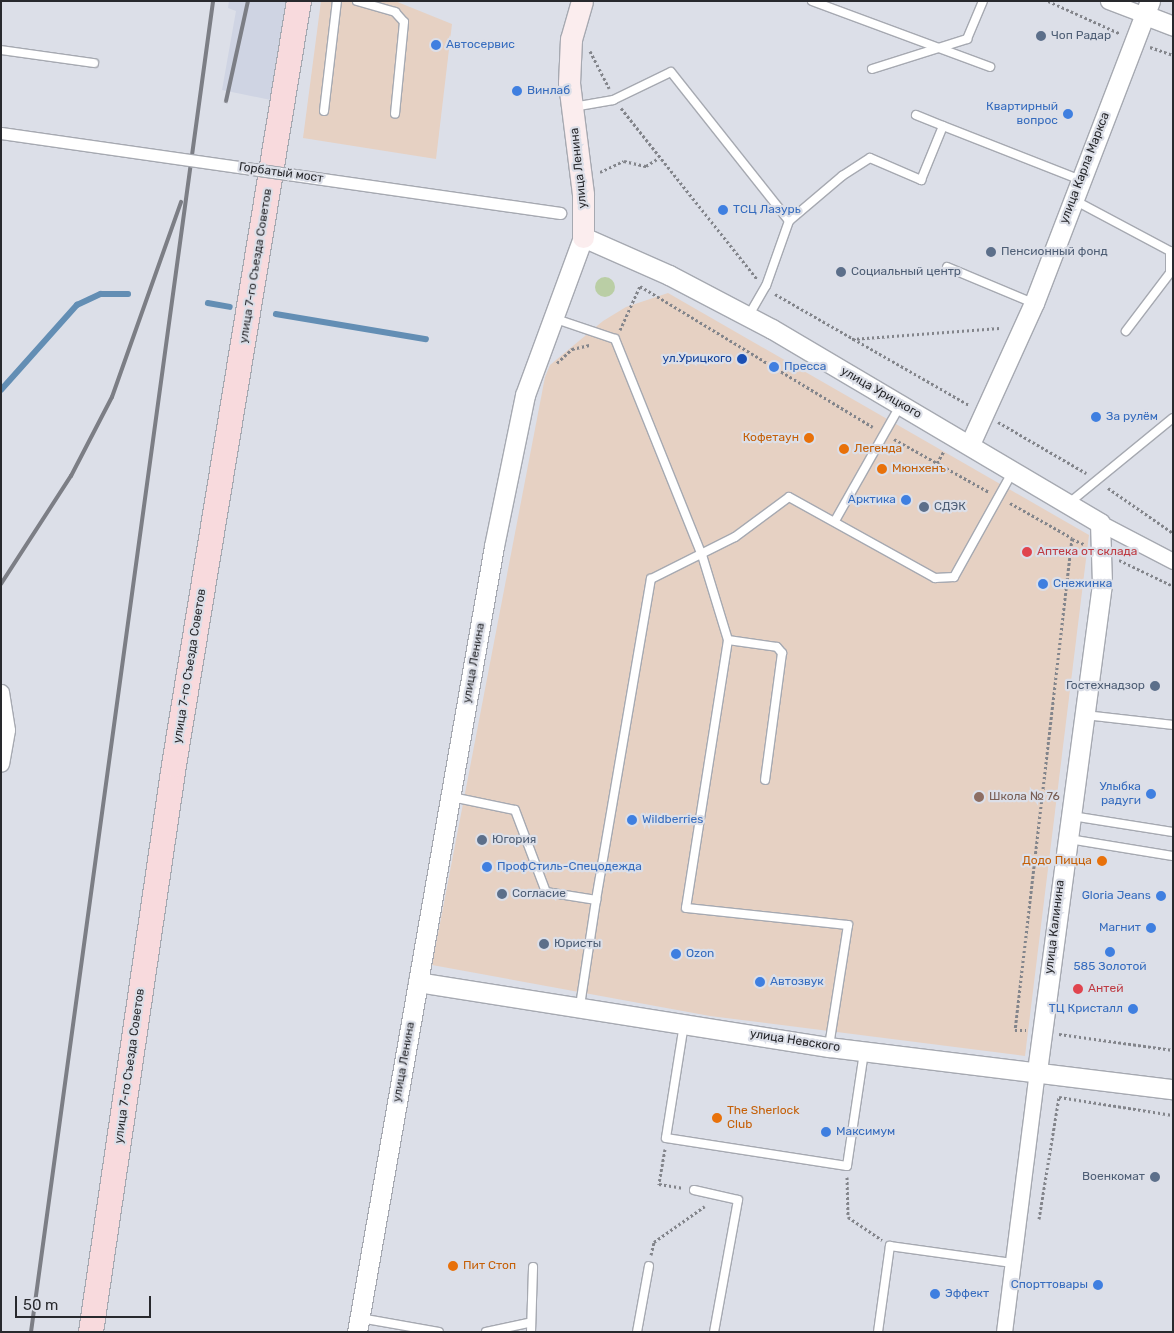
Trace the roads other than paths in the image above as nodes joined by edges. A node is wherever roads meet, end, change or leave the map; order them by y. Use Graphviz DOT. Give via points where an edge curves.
graph roads {
  1 [pos="299,1"];
  2 [pos="337,1"];
  3 [pos="357,1"];
  4 [pos="812,1"];
  5 [pos="983,1"];
  6 [pos="579,2"];
  7 [pos="1111,2"];
  8 [pos="1147,8"];
  9 [pos="1173,26"];
  10 [pos="1,50"];
  11 [pos="945,50"];
  12 [pos="94,63"];
  13 [pos="990,67"];
  14 [pos="872,69"];
  15 [pos="572,107"];
  16 [pos="324,111"];
  17 [pos="395,114"];
  18 [pos="916,115"];
  19 [pos="944,126"];
  20 [pos="1,133"];
  21 [pos="1081,180"];
  22 [pos="1074,200"];
  23 [pos="560,213"];
  24 [pos="789,221"];
  25 [pos="583,237"];
  26 [pos="1171,249"];
  27 [pos="947,267"];
  28 [pos="1025,301"];
  29 [pos="748,317"];
  30 [pos="551,318"];
  31 [pos="1126,331"];
  32 [pos="901,405"];
  33 [pos="1173,418"];
  34 [pos="970,444"];
  35 [pos="1013,471"];
  36 [pos="1069,503"];
  37 [pos="836,519"];
  38 [pos="1100,523"];
  39 [pos="702,555"];
  40 [pos="1173,560"];
  41 [pos="728,640"];
  42 [pos="1,692"];
  43 [pos="1082,714"];
  44 [pos="1173,725"];
  45 [pos="1,763"];
  46 [pos="765,780"];
  47 [pos="450,796"];
  48 [pos="1070,815"];
  49 [pos="1173,832"];
  50 [pos="1066,838"];
  51 [pos="1173,856"];
  52 [pos="596,900"];
  53 [pos="418,982"];
  54 [pos="579,1008"];
  55 [pos="684,1024"];
  56 [pos="829,1047"];
  57 [pos="864,1052"];
  58 [pos="1037,1071"];
  59 [pos="1173,1089"];
  60 [pos="694,1190"];
  61 [pos="1012,1263"];
  62 [pos="649,1266"];
  63 [pos="533,1267"];
  64 [pos="528,1323"];
  65 [pos="359,1325"];
  66 [pos="91,1332"];
  67 [pos="439,1332"];
  68 [pos="486,1332"];
  69 [pos="531,1332"];
  70 [pos="638,1332"];
  71 [pos="714,1332"];
  72 [pos="878,1332"];
  73 [pos="1004,1332"];
  1 -- 66 [label="main road, улица 7-го Съезда Советов" via="174,765"];
  2 -- 16 [label="lane"];
  3 -- 17 [label="lane" via="395,12 404,22"];
  4 -- 11 [label="lane"];
  5 -- 11 [label="lane" via="967,39"];
  6 -- 15 [label="main road, улица Ленина" via="570,47"];
  7 -- 8 [label="street"];
  8 -- 9 [label="street"];
  8 -- 21 [label="street, улица Карла Маркса" via="1126,36"];
  10 -- 12 [label="lane"];
  11 -- 13 [label="lane"];
  11 -- 14 [label="lane"];
  15 -- 24 [label="lane" via="613,100 671,72"];
  15 -- 25 [label="main road, улица Ленина" via="583,194"];
  18 -- 19 [label="lane"];
  19 -- 21 [label="lane"];
  19 -- 24 [label="lane" via="921,180 870,158 842,176"];
  20 -- 23 [label="street, Горбатый мост, bridge"];
  21 -- 22 [label="street, улица Карла Маркса"];
  22 -- 26 [label="lane"];
  22 -- 28 [label="street, улица Карла Маркса"];
  24 -- 29 [label="lane" via="766,286"];
  25 -- 29 [label="street, улица Урицкого" via="669,275"];
  25 -- 30 [label="street, улица Ленина"];
  26 -- 31 [label="lane" via="1170,273"];
  27 -- 28 [label="lane"];
  28 -- 34 [label="street, улица Карла Маркса" via="976,409"];
  29 -- 32 [label="street, улица Урицкого"];
  30 -- 39 [label="lane" via="616,339"];
  30 -- 47 [label="street, улица Ленина" via="523,405"];
  32 -- 34 [label="street, улица Урицкого"];
  32 -- 37 [label="lane"];
  33 -- 36 [label="lane"];
  34 -- 35 [label="street, улица Урицкого"];
  35 -- 36 [label="street, улица Урицкого"];
  35 -- 37 [label="lane" via="954,577 935,578"];
  36 -- 38 [label="street, улица Урицкого"];
  37 -- 39 [label="lane" via="789,497"];
  38 -- 40 [label="street, улица Урицкого"];
  38 -- 43 [label="street, улица Калинина" via="1103,552"];
  39 -- 41 [label="lane"];
  39 -- 52 [label="lane" via="659,573 648,586"];
  41 -- 46 [label="lane" via="777,648 782,653"];
  41 -- 56 [label="lane" via="686,908 848,925"];
  42 -- 45 [label="street" via="7,730"];
  43 -- 44 [label="lane"];
  43 -- 48 [label="street, улица Калинина"];
  47 -- 52 [label="lane" via="515,810 546,892"];
  47 -- 53 [label="street, улица Ленина"];
  48 -- 49 [label="lane"];
  48 -- 50 [label="street, улица Калинина"];
  50 -- 51 [label="lane"];
  50 -- 58 [label="street, улица Калинина"];
  52 -- 54 [label="lane"];
  53 -- 54 [label="street, улица Невского"];
  53 -- 65 [label="street, улица Ленина"];
  54 -- 55 [label="street, улица Невского"];
  55 -- 56 [label="street, улица Невского"];
  55 -- 57 [label="lane" via="666,1138 847,1166"];
  56 -- 57 [label="street, улица Невского"];
  57 -- 58 [label="street, улица Невского"];
  58 -- 59 [label="street, улица Невского"];
  58 -- 61 [label="street, улица Калинина"];
  60 -- 71 [label="lane" via="738,1200"];
  61 -- 72 [label="lane" via="890,1246"];
  61 -- 73 [label="street, улица Калинина"];
  62 -- 70 [label="lane"];
  63 -- 64 [label="lane"];
  64 -- 68 [label="lane"];
  64 -- 69 [label="lane"];
  65 -- 67 [label="lane"];
}
